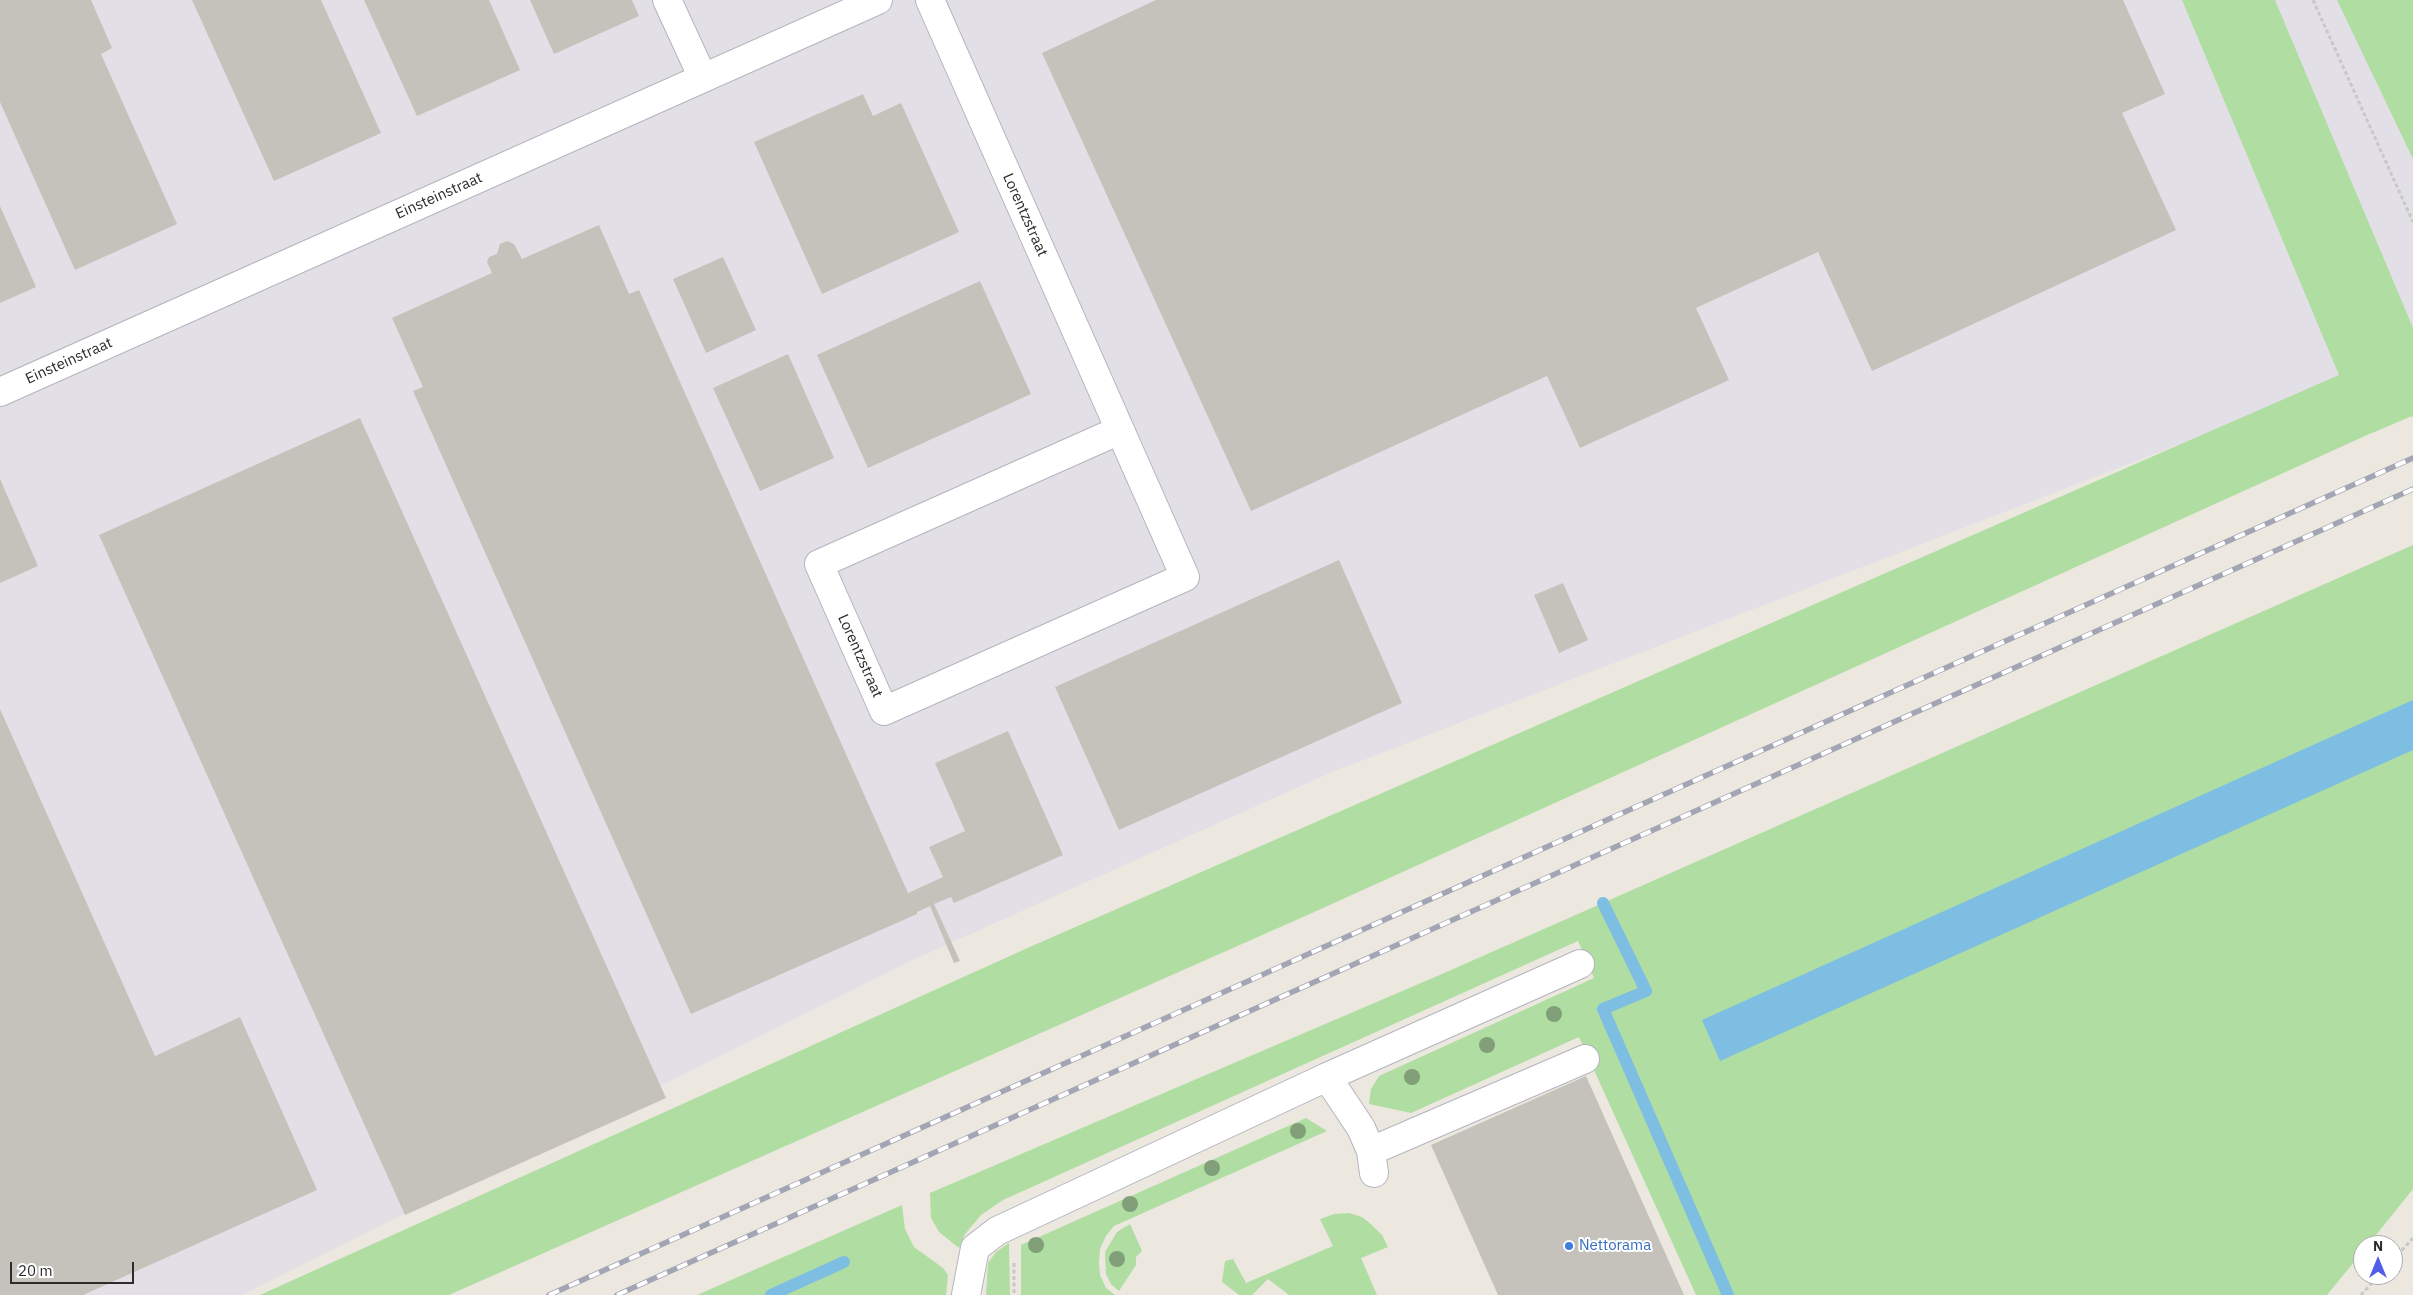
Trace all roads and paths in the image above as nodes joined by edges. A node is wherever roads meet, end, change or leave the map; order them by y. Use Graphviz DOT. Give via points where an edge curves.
graph roads {
  1 [pos="667,0"];
  2 [pos="878,0"];
  3 [pos="930,0"];
  4 [pos="2313,0"];
  5 [pos="830,10"];
  6 [pos="702,78"];
  7 [pos="2413,222"];
  8 [pos="0,392"];
  9 [pos="1120,430"];
  10 [pos="1580,964"];
  11 [pos="1585,1059"];
  12 [pos="1327,1077"];
  13 [pos="2413,1238"];
  14 [pos="2403,1249"];
  15 [pos="2370,1285"];
  16 [pos="966,1295"];
  17 [pos="2361,1295"];
  1 -- 6 [label="street"];
  2 -- 5 [label="street, Einsteinstraat"];
  3 -- 9 [label="street, Lorentzstraat"];
  4 -- 7 [label="path"];
  5 -- 6 [label="street, Einsteinstraat"];
  6 -- 8 [label="street, Einsteinstraat"];
  9 -- 9 [label="street, Lorentzstraat" via="1185,577 884,711 819,564"];
  10 -- 12 [label="street"];
  11 -- 12 [label="street" via="1372,1162 1361,1128"];
  12 -- 16 [label="street" via="997,1231 975,1248"];
  13 -- 14 [label="path"];
  15 -- 17 [label="path"];
}
